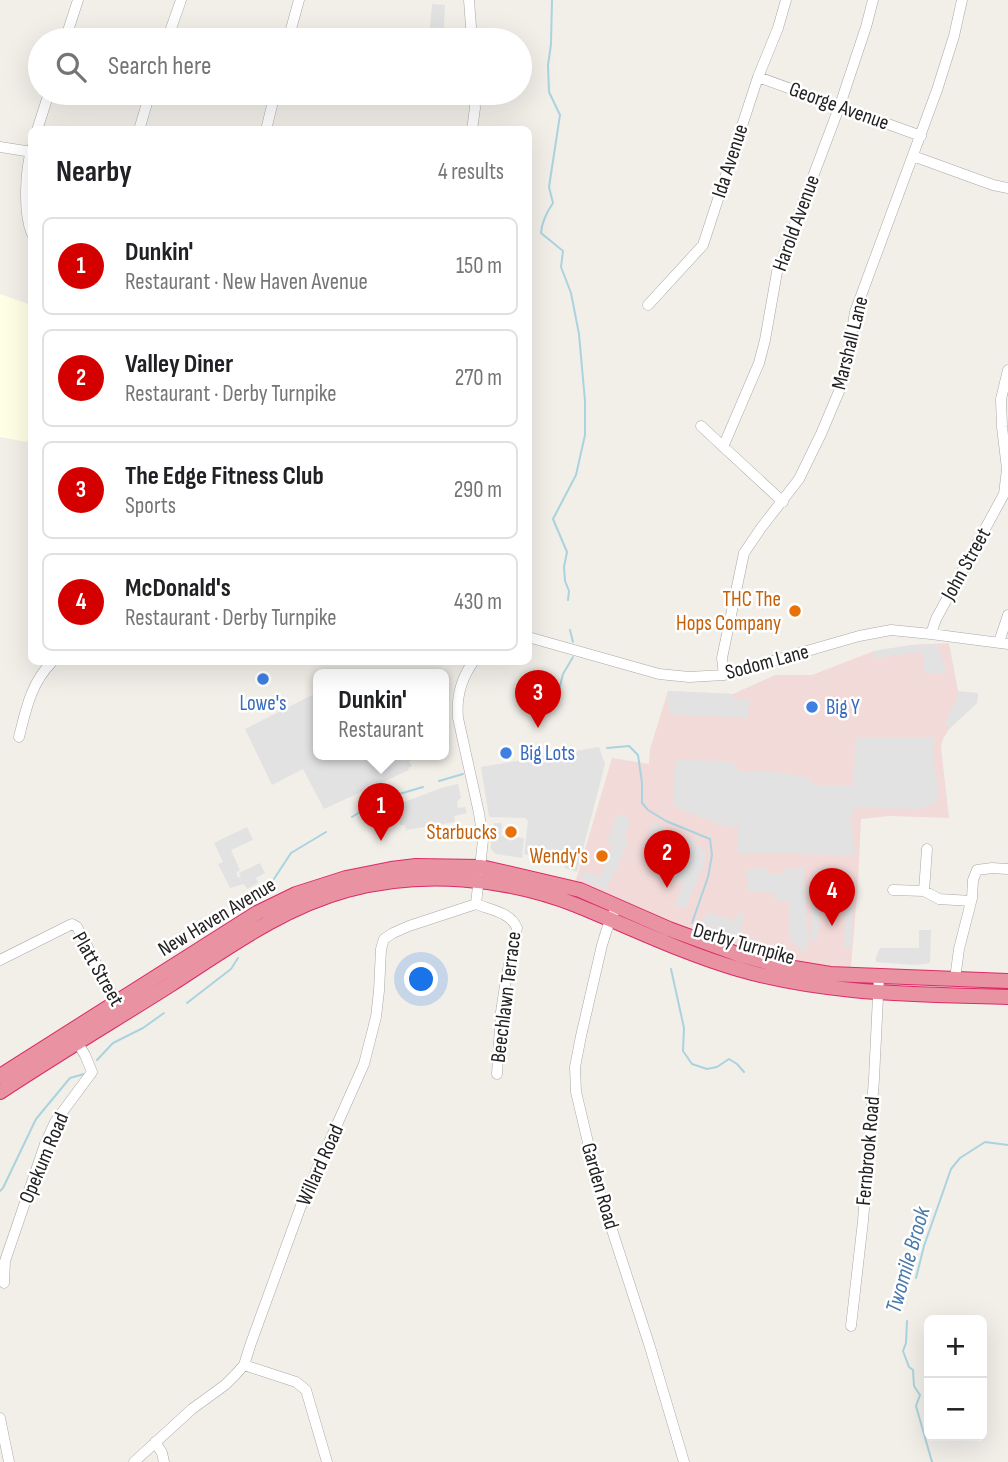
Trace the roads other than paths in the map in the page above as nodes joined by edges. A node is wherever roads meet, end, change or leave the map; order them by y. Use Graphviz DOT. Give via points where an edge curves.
graph roads {
  1 [pos="78,0"];
  2 [pos="181,0"];
  3 [pos="299,0"];
  4 [pos="469,0"];
  5 [pos="786,0"];
  6 [pos="873,0"];
  7 [pos="962,0"];
  8 [pos="69,28"];
  9 [pos="171,28"];
  10 [pos="291,28"];
  11 [pos="471,28"];
  12 [pos="758,77"];
  13 [pos="45,105"];
  14 [pos="146,105"];
  15 [pos="272,105"];
  16 [pos="475,105"];
  17 [pos="839,105"];
  18 [pos="38,126"];
  19 [pos="140,126"];
  20 [pos="267,126"];
  21 [pos="473,126"];
  22 [pos="921,136"];
  23 [pos="0,147"];
  24 [pos="28,151"];
  25 [pos="913,156"];
  26 [pos="28,159"];
  27 [pos="1008,188"];
  28 [pos="28,223"];
  29 [pos="648,305"];
  30 [pos="1008,370"];
  31 [pos="701,425"];
  32 [pos="723,447"];
  33 [pos="783,502"];
  34 [pos="1008,615"];
  35 [pos="932,634"];
  36 [pos="532,638"];
  37 [pos="1004,643"];
  38 [pos="49,665"];
  39 [pos="471,665"];
  40 [pos="724,675"];
  41 [pos="19,737"];
  42 [pos="927,849"];
  43 [pos="1008,869"];
  44 [pos="480,874"];
  45 [pos="893,890"];
  46 [pos="923,891"];
  47 [pos="971,901"];
  48 [pos="476,904"];
  49 [pos="609,912"];
  50 [pos="0,960"];
  51 [pos="859,975"];
  52 [pos="879,976"];
  53 [pos="955,979"];
  54 [pos="1008,981"];
  55 [pos="858,991"];
  56 [pos="877,993"];
  57 [pos="1008,997"];
  58 [pos="120,1008"];
  59 [pos="77,1042"];
  60 [pos="1,1073"];
  61 [pos="496,1074"];
  62 [pos="0,1092"];
  63 [pos="4,1283"];
  64 [pos="851,1325"];
  65 [pos="244,1365"];
  66 [pos="0,1418"];
  67 [pos="155,1442"];
  68 [pos="9,1462"];
  69 [pos="134,1462"];
  70 [pos="164,1462"];
  71 [pos="327,1462"];
  72 [pos="684,1462"];
  1 -- 8 [label="street"];
  2 -- 9 [label="street"];
  3 -- 10 [label="street"];
  4 -- 11 [label="street"];
  5 -- 12 [label="street, Ida Avenue"];
  6 -- 17 [label="street, Harold Avenue"];
  7 -- 22 [label="street, Marshall Lane" via="948,59"];
  12 -- 17 [label="street, George Avenue"];
  12 -- 29 [label="street, Ida Avenue" via="703,245"];
  13 -- 18 [label="street"];
  14 -- 19 [label="street"];
  15 -- 20 [label="street"];
  16 -- 21 [label="street"];
  17 -- 22 [label="street, George Avenue"];
  17 -- 32 [label="street, Harold Avenue" via="777,272 759,363"];
  22 -- 25 [label="street, Marshall Lane"];
  23 -- 24 [label="street"];
  25 -- 27 [label="street"];
  25 -- 33 [label="street, Marshall Lane" via="855,312 840,389 799,479"];
  26 -- 28 [label="street"];
  30 -- 35 [label="street, John Street" via="1001,399 1007,469 1004,494"];
  31 -- 32 [label="street"];
  32 -- 33 [label="street"];
  33 -- 40 [label="street, Marshall Lane" via="744,553 722,658"];
  34 -- 37 [label="street"];
  35 -- 37 [label="street, Sodom Lane"];
  35 -- 40 [label="street, Sodom Lane" via="891,630 859,636"];
  36 -- 40 [label="street, Sodom Lane" via="659,674"];
  38 -- 41 [label="street" via="28,698"];
  39 -- 44 [label="street" via="457,705 483,839"];
  42 -- 46 [label="street"];
  43 -- 47 [label="street" via="977,870"];
  44 -- 48 [label="street"];
  44 -- 49 [label="highway, Derby Turnpike"];
  44 -- 58 [label="highway, New Haven Avenue" via="392,881 311,902"];
  45 -- 46 [label="street"];
  46 -- 47 [label="street" via="939,898"];
  47 -- 53 [label="street"];
  48 -- 61 [label="street, Beechlawn Terrace" via="507,915 517,928 501,1012"];
  48 -- 65 [label="street, Willard Road" via="384,939 376,1017 364,1064 302,1203"];
  49 -- 51 [label="highway, Derby Turnpike" via="782,966"];
  49 -- 55 [label="highway, Derby Turnpike" via="737,969"];
  49 -- 72 [label="street, Garden Road" via="578,1047 576,1092 600,1193"];
  50 -- 58 [label="street, Platt Street" via="72,924"];
  51 -- 52 [label="highway, Derby Turnpike"];
  51 -- 55 [label="highway"];
  52 -- 53 [label="highway, Derby Turnpike"];
  52 -- 56 [label="street, Fernbrook Road"];
  53 -- 54 [label="highway, Derby Turnpike"];
  55 -- 56 [label="highway, Derby Turnpike"];
  56 -- 57 [label="highway, Derby Turnpike"];
  56 -- 64 [label="street, Fernbrook Road" via="863,1221"];
  58 -- 59 [label="highway, New Haven Avenue"];
  58 -- 60 [label="highway, New Haven Avenue"];
  59 -- 62 [label="highway, New Haven Avenue"];
  59 -- 63 [label="street, Opekum Road" via="93,1072 55,1122 45,1144 5,1261"];
  65 -- 67 [label="street, Willard Road"];
  65 -- 71 [label="street" via="296,1382 306,1390"];
  66 -- 68 [label="street"];
  67 -- 69 [label="street, Willard Road"];
  67 -- 70 [label="street"];
}
